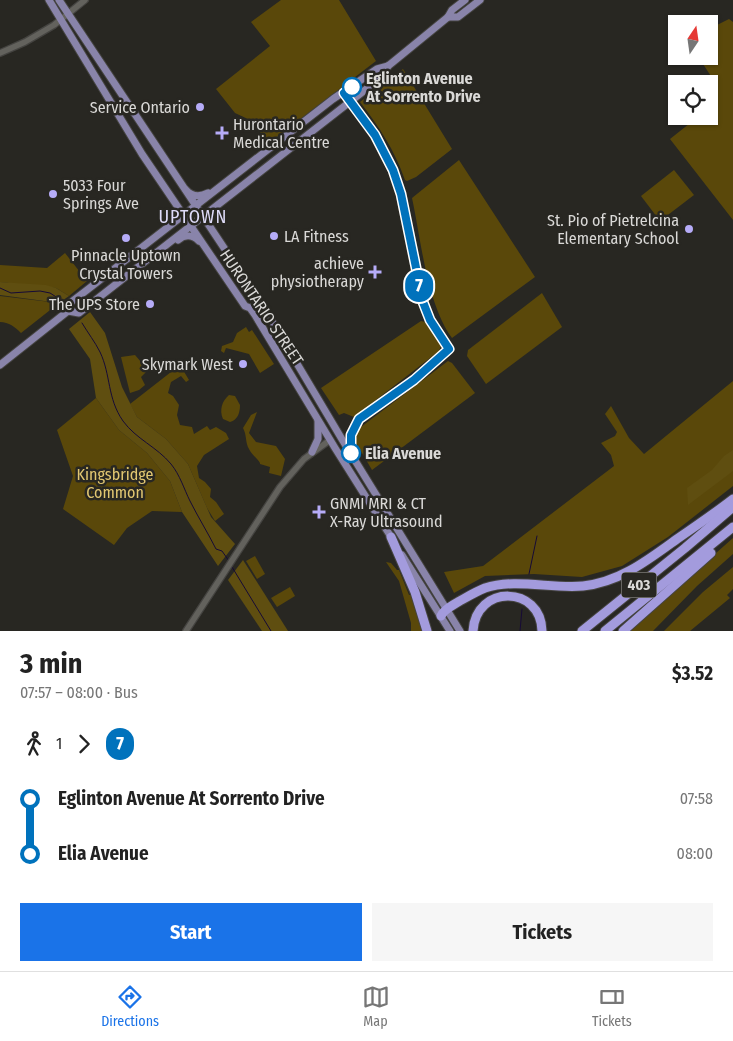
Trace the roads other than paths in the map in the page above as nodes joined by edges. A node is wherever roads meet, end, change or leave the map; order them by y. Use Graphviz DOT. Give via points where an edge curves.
graph roads {
  1 [pos="49,0"];
  2 [pos="59,0"];
  3 [pos="84,0"];
  4 [pos="465,0"];
  5 [pos="480,0"];
  6 [pos="67,14"];
  7 [pos="448,17"];
  8 [pos="60,20"];
  9 [pos="0,53"];
  10 [pos="388,66"];
  11 [pos="178,180"];
  12 [pos="225,183"];
  13 [pos="168,192"];
  14 [pos="195,206"];
  15 [pos="184,215"];
  16 [pos="202,217"];
  17 [pos="191,226"];
  18 [pos="166,229"];
  19 [pos="161,249"];
  20 [pos="206,249"];
  21 [pos="68,312"];
  22 [pos="0,365"];
  23 [pos="359,419"];
  24 [pos="318,420"];
  25 [pos="330,440"];
  26 [pos="312,452"];
  27 [pos="351,453"];
  28 [pos="733,499"];
  29 [pos="733,507"];
  30 [pos="733,529"];
  31 [pos="391,537"];
  32 [pos="444,613"];
  33 [pos="186,631"];
  34 [pos="427,631"];
  35 [pos="450,631"];
  36 [pos="460,631"];
  37 [pos="473,631"];
  38 [pos="542,631"];
  39 [pos="582,631"];
  40 [pos="605,631"];
  41 [pos="623,631"];
  1 -- 8 [label="main road, HURONTARIO STREET"];
  2 -- 6 [label="main road, HURONTARIO STREET"];
  3 -- 6 [label="street"];
  4 -- 7 [label="main road"];
  5 -- 7 [label="main road" via="458,17"];
  6 -- 8 [label="street"];
  6 -- 11 [label="main road, HURONTARIO STREET"];
  7 -- 10 [label="main road"];
  8 -- 9 [label="street"];
  8 -- 13 [label="main road, HURONTARIO STREET"];
  10 -- 12 [label="main road" via="377,69"];
  10 -- 16 [label="main road" via="383,76"];
  11 -- 12 [label="main road" via="188,192 198,196"];
  11 -- 14 [label="main road, HURONTARIO STREET"];
  12 -- 14 [label="main road"];
  13 -- 15 [label="main road, HURONTARIO STREET"];
  13 -- 18 [label="main road" via="175,212"];
  14 -- 15 [label="main road"];
  14 -- 16 [label="main road, HURONTARIO STREET"];
  15 -- 17 [label="main road, HURONTARIO STREET"];
  15 -- 18 [label="main road"];
  16 -- 17 [label="main road"];
  16 -- 27 [label="main road, HURONTARIO STREET" via="264,308"];
  17 -- 19 [label="main road"];
  17 -- 20 [label="main road, HURONTARIO STREET"];
  18 -- 21 [label="main road" via="70,303"];
  19 -- 20 [label="main road" via="187,236 194,236"];
  19 -- 21 [label="main road" via="78,313"];
  20 -- 24 [label="main road, HURONTARIO STREET" via="244,306 255,315"];
  21 -- 22 [label="main road"];
  23 -- 27 [label="main road" via="351,435"];
  24 -- 25 [label="main road, HURONTARIO STREET"];
  24 -- 26 [label="main road" via="318,439"];
  25 -- 26 [label="street"];
  25 -- 31 [label="main road, HURONTARIO STREET"];
  26 -- 33 [label="street" via="280,487"];
  27 -- 32 [label="main road, HURONTARIO STREET"];
  28 -- 32 [label="highway" via="643,564 622,575 585,586 496,586 478,591"];
  29 -- 39 [label="highway, 403"];
  30 -- 40 [label="highway, 403"];
  30 -- 41 [label="highway" via="726,540"];
  31 -- 32 [label="main road, HURONTARIO STREET"];
  31 -- 34 [label="highway" via="415,592"];
  32 -- 35 [label="main road, HURONTARIO STREET"];
  32 -- 36 [label="main road, HURONTARIO STREET"];
  37 -- 38 [label="highway" via="481,608 493,599 508,596 533,606"];
}
